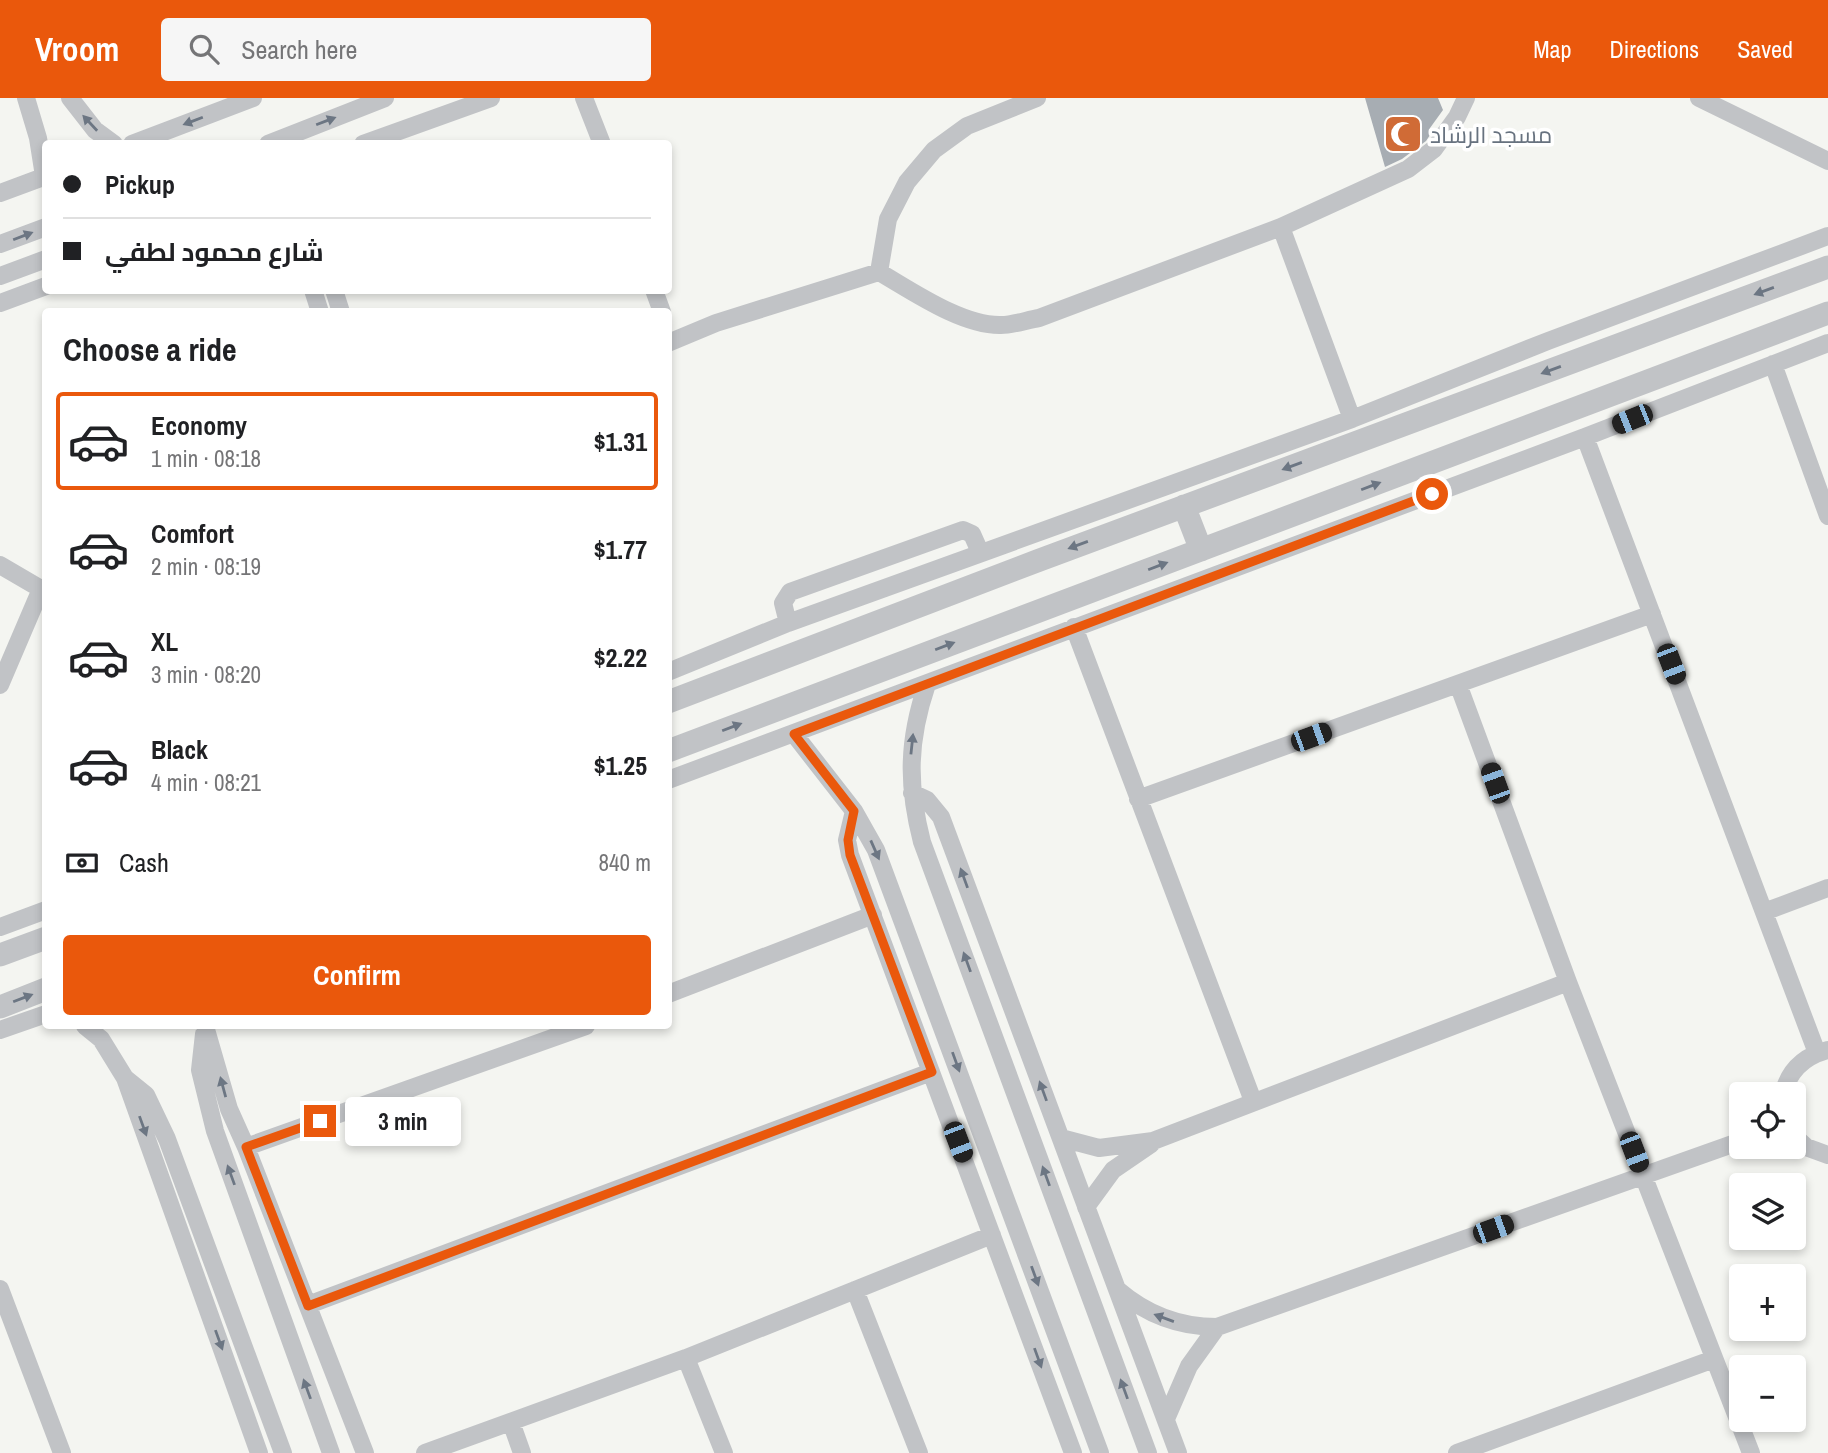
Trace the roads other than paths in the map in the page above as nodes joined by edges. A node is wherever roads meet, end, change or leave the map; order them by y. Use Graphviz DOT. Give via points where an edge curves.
graph roads {
  1 [pos="26,98"];
  2 [pos="70,98"];
  3 [pos="253,98"];
  4 [pos="385,98"];
  5 [pos="491,98"];
  6 [pos="584,98"];
  7 [pos="1037,98"];
  8 [pos="1466,98"];
  9 [pos="1699,98"];
  10 [pos="1722,103"];
  11 [pos="109,140"];
  12 [pos="143,140"];
  13 [pos="281,140"];
  14 [pos="374,140"];
  15 [pos="600,140"];
  16 [pos="42,160"];
  17 [pos="1828,161"];
  18 [pos="42,177"];
  19 [pos="0,193"];
  20 [pos="1281,227"];
  21 [pos="42,228"];
  22 [pos="1828,236"];
  23 [pos="0,244"];
  24 [pos="42,260"];
  25 [pos="1828,267"];
  26 [pos="879,272"];
  27 [pos="0,275"];
  28 [pos="42,287"];
  29 [pos="0,303"];
  30 [pos="1828,313"];
  31 [pos="672,337"];
  32 [pos="1828,343"];
  33 [pos="1773,363"];
  34 [pos="1352,419"];
  35 [pos="1586,437"];
  36 [pos="1184,506"];
  37 [pos="1828,516"];
  38 [pos="1201,550"];
  39 [pos="980,552"];
  40 [pos="0,565"];
  41 [pos="42,587"];
  42 [pos="42,590"];
  43 [pos="1652,614"];
  44 [pos="788,623"];
  45 [pos="1074,627"];
  46 [pos="672,670"];
  47 [pos="927,684"];
  48 [pos="1458,684"];
  49 [pos="0,685"];
  50 [pos="672,700"];
  51 [pos="794,734"];
  52 [pos="672,749"];
  53 [pos="672,779"];
  54 [pos="912,793"];
  55 [pos="1138,799"];
  56 [pos="854,811"];
  57 [pos="1828,888"];
  58 [pos="42,911"];
  59 [pos="1764,912"];
  60 [pos="873,915"];
  61 [pos="0,927"];
  62 [pos="42,939"];
  63 [pos="0,955"];
  64 [pos="1568,982"];
  65 [pos="42,991"];
  66 [pos="672,992"];
  67 [pos="0,1007"];
  68 [pos="42,1015"];
  69 [pos="89,1029"];
  70 [pos="205,1029"];
  71 [pos="206,1029"];
  72 [pos="578,1029"];
  73 [pos="0,1030"];
  74 [pos="1822,1051"];
  75 [pos="932,1072"];
  76 [pos="125,1078"];
  77 [pos="1788,1082"];
  78 [pos="1252,1101"];
  79 [pos="1060,1138"];
  80 [pos="1153,1141"];
  81 [pos="1729,1145"];
  82 [pos="246,1147"];
  83 [pos="1806,1147"];
  84 [pos="1825,1157"];
  85 [pos="1643,1176"];
  86 [pos="1086,1207"];
  87 [pos="992,1235"];
  88 [pos="0,1289"];
  89 [pos="855,1290"];
  90 [pos="1118,1290"];
  91 [pos="308,1306"];
  92 [pos="1217,1327"];
  93 [pos="686,1358"];
  94 [pos="1714,1359"];
  95 [pos="1166,1419"];
  96 [pos="511,1422"];
  97 [pos="62,1453"];
  98 [pos="259,1453"];
  99 [pos="283,1453"];
  100 [pos="331,1453"];
  101 [pos="365,1453"];
  102 [pos="425,1453"];
  103 [pos="522,1453"];
  104 [pos="724,1453"];
  105 [pos="919,1453"];
  106 [pos="1073,1453"];
  107 [pos="1100,1453"];
  108 [pos="1148,1453"];
  109 [pos="1178,1453"];
  110 [pos="1457,1453"];
  111 [pos="1751,1453"];
  1 -- 16 [label="street"];
  11 -- 2 [label="street, one-way"];
  3 -- 12 [label="street, one-way"];
  13 -- 4 [label="street, one-way"];
  5 -- 14 [label="street"];
  6 -- 15 [label="street"];
  7 -- 26 [label="street" via="967,126 934,150 906,182 888,219"];
  8 -- 20 [label="street" via="1434,149 1408,169"];
  9 -- 10 [label="street"];
  10 -- 17 [label="street"];
  18 -- 19 [label="street"];
  20 -- 26 [label="street" via="1039,318 1000,326 941,307"];
  20 -- 34 [label="street"];
  23 -- 21 [label="street, one-way"];
  22 -- 34 [label="street"];
  24 -- 27 [label="street"];
  25 -- 36 [label="street, one-way"];
  26 -- 31 [label="street"];
  28 -- 29 [label="street"];
  38 -- 30 [label="street, one-way"];
  32 -- 33 [label="street"];
  33 -- 35 [label="street"];
  33 -- 37 [label="street"];
  34 -- 39 [label="street"];
  35 -- 43 [label="street"];
  35 -- 45 [label="street"];
  36 -- 38 [label="street"];
  36 -- 50 [label="street, one-way"];
  52 -- 38 [label="street, one-way"];
  39 -- 44 [label="street"];
  39 -- 44 [label="street" via="972,534 963,530 790,592 783,603"];
  40 -- 41 [label="street"];
  42 -- 49 [label="street"];
  43 -- 48 [label="street"];
  43 -- 59 [label="street"];
  44 -- 46 [label="street"];
  45 -- 47 [label="street"];
  45 -- 55 [label="street"];
  47 -- 51 [label="street"];
  54 -- 47 [label="street, one-way" via="911,748"];
  48 -- 55 [label="street"];
  48 -- 64 [label="street"];
  51 -- 53 [label="street"];
  51 -- 56 [label="street"];
  79 -- 54 [label="street, one-way" via="941,817 927,800"];
  108 -- 54 [label="street, one-way" via="922,842"];
  55 -- 78 [label="street"];
  56 -- 60 [label="street" via="848,832 850,855"];
  56 -- 107 [label="street, one-way" via="876,850 900,911"];
  57 -- 59 [label="street"];
  58 -- 61 [label="street"];
  59 -- 74 [label="street"];
  60 -- 66 [label="street"];
  60 -- 75 [label="street"];
  62 -- 63 [label="street"];
  64 -- 78 [label="street"];
  64 -- 85 [label="street"];
  67 -- 65 [label="street, one-way"];
  68 -- 73 [label="street"];
  69 -- 76 [label="street" via="101,1039"];
  100 -- 70 [label="street, one-way" via="215,1131 200,1070"];
  82 -- 71 [label="street, one-way" via="229,1109"];
  72 -- 82 [label="street"];
  74 -- 77 [label="street" via="1794,1070"];
  75 -- 87 [label="street"];
  75 -- 91 [label="street"];
  76 -- 98 [label="street, one-way"];
  76 -- 99 [label="street" via="146,1095 167,1139"];
  78 -- 80 [label="street"];
  79 -- 80 [label="street" via="1099,1148"];
  79 -- 86 [label="street"];
  80 -- 86 [label="street" via="1113,1170"];
  81 -- 85 [label="street"];
  82 -- 91 [label="street"];
  83 -- 84 [label="street"];
  85 -- 92 [label="street"];
  85 -- 94 [label="street"];
  86 -- 90 [label="street"];
  87 -- 89 [label="street"];
  87 -- 106 [label="street, one-way"];
  88 -- 97 [label="street"];
  89 -- 93 [label="street"];
  89 -- 105 [label="street"];
  92 -- 90 [label="street, one-way" via="1164,1319"];
  90 -- 95 [label="street"];
  91 -- 101 [label="street"];
  92 -- 95 [label="street" via="1189,1366"];
  93 -- 96 [label="street"];
  93 -- 104 [label="street"];
  94 -- 110 [label="street"];
  94 -- 111 [label="street"];
  95 -- 109 [label="street"];
  96 -- 102 [label="street"];
  96 -- 103 [label="street"];
}
